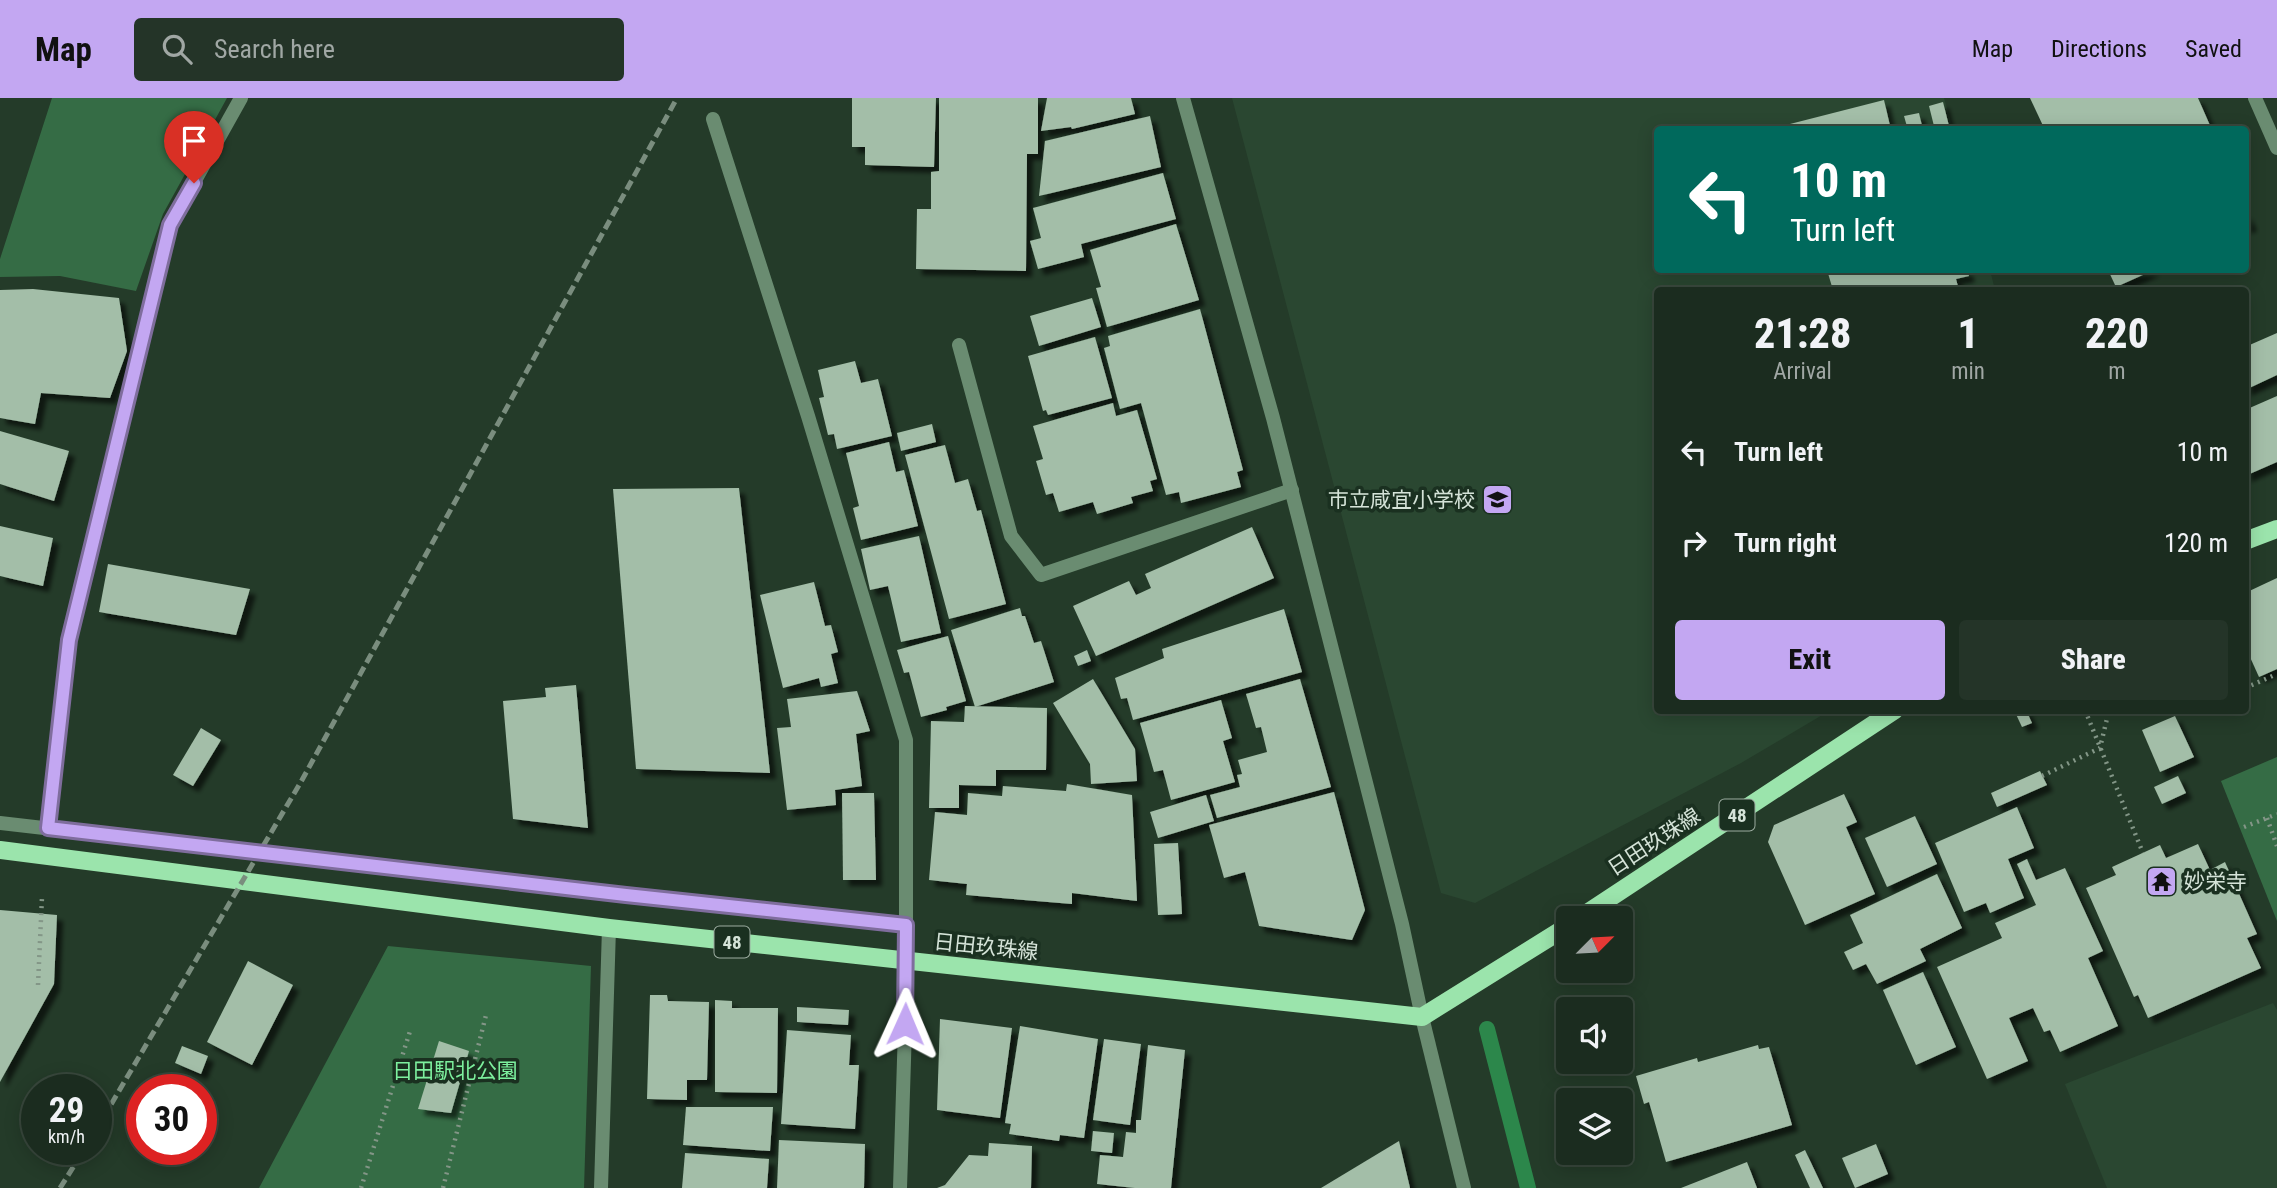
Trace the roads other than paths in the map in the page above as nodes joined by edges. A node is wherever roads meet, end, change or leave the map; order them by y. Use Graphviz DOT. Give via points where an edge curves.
graph roads {
  1 [pos="241,98"];
  2 [pos="1183,98"];
  3 [pos="2255,98"];
  4 [pos="713,119"];
  5 [pos="2277,148"];
  6 [pos="959,345"];
  7 [pos="1292,490"];
  8 [pos="2277,529"];
  9 [pos="2249,540"];
  10 [pos="1889,714"];
  11 [pos="0,822"];
  12 [pos="48,828"];
  13 [pos="0,850"];
  14 [pos="1598,906"];
  15 [pos="906,925"];
  16 [pos="609,928"];
  17 [pos="1556,933"];
  18 [pos="906,961"];
  19 [pos="1422,1017"];
  20 [pos="601,1188"];
  21 [pos="900,1188"];
  22 [pos="1464,1188"];
  1 -- 12 [label="street" via="170,225 69,640"];
  2 -- 7 [label="street"];
  3 -- 5 [label="street"];
  4 -- 15 [label="street" via="906,740"];
  6 -- 7 [label="street" via="1010,536 1041,575"];
  7 -- 19 [label="street"];
  8 -- 9 [label="main road"];
  10 -- 14 [label="main road, 日田玖珠線 / 48"];
  11 -- 12 [label="street"];
  12 -- 15 [label="street"];
  13 -- 16 [label="main road, 日田玖珠線 / 48"];
  15 -- 18 [label="street"];
  16 -- 18 [label="main road, 日田玖珠線 / 48"];
  16 -- 20 [label="street"];
  17 -- 19 [label="main road"];
  18 -- 19 [label="main road, 日田玖珠線 / 48"];
  18 -- 21 [label="street"];
  19 -- 22 [label="street"];
}
